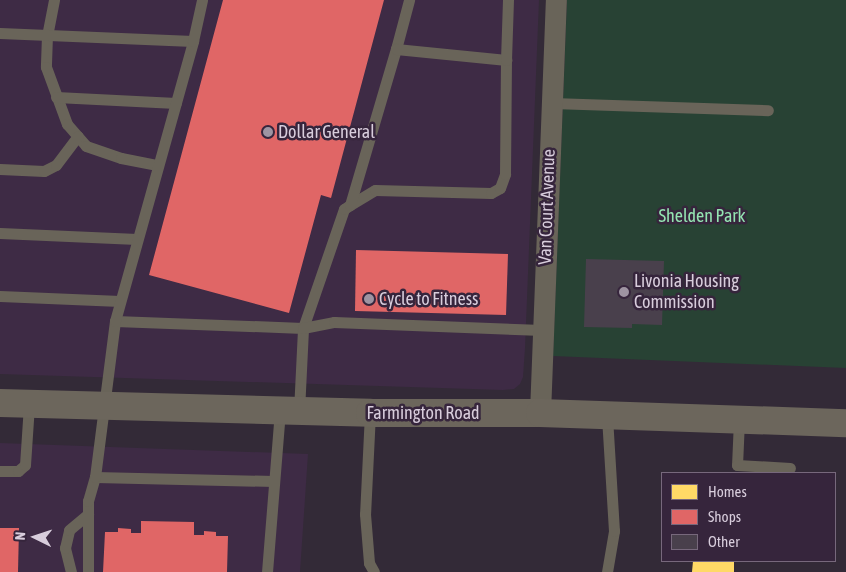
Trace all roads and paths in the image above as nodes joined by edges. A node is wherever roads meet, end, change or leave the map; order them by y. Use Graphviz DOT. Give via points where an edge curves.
graph roads {
  1 [pos="54,0"];
  2 [pos="202,0"];
  3 [pos="409,0"];
  4 [pos="508,0"];
  5 [pos="556,0"];
  6 [pos="0,33"];
  7 [pos="47,35"];
  8 [pos="193,42"];
  9 [pos="396,49"];
  10 [pos="506,60"];
  11 [pos="56,97"];
  12 [pos="176,103"];
  13 [pos="552,103"];
  14 [pos="768,110"];
  15 [pos="78,136"];
  16 [pos="157,165"];
  17 [pos="0,169"];
  18 [pos="350,205"];
  19 [pos="0,233"];
  20 [pos="137,239"];
  21 [pos="0,296"];
  22 [pos="120,301"];
  23 [pos="115,321"];
  24 [pos="303,328"];
  25 [pos="542,330"];
  26 [pos="0,402"];
  27 [pos="29,403"];
  28 [pos="103,405"];
  29 [pos="289,411"];
  30 [pos="370,413"];
  31 [pos="540,413"];
  32 [pos="607,417"];
  33 [pos="739,420"];
  34 [pos="846,423"];
  35 [pos="790,468"];
  36 [pos="737,469"];
  37 [pos="0,471"];
  38 [pos="95,477"];
  39 [pos="274,481"];
  40 [pos="88,514"];
  41 [pos="71,572"];
  42 [pos="88,572"];
  43 [pos="267,572"];
  44 [pos="374,572"];
  45 [pos="607,572"];
  1 -- 7 [label="lane"];
  2 -- 8 [label="lane"];
  3 -- 9 [label="lane"];
  4 -- 10 [label="lane"];
  5 -- 13 [label="street, Van Court Avenue"];
  6 -- 7 [label="lane"];
  7 -- 8 [label="lane"];
  7 -- 11 [label="lane" via="46,68"];
  8 -- 12 [label="lane"];
  9 -- 10 [label="lane"];
  9 -- 18 [label="lane"];
  10 -- 18 [label="lane" via="505,174 500,188 491,192 375,190"];
  11 -- 12 [label="lane"];
  11 -- 15 [label="lane" via="68,124"];
  12 -- 16 [label="lane"];
  13 -- 14 [label="lane"];
  13 -- 25 [label="street, Van Court Avenue"];
  15 -- 16 [label="lane" via="86,146 121,158"];
  15 -- 17 [label="lane" via="56,165 44,171"];
  16 -- 20 [label="lane"];
  18 -- 24 [label="lane" via="344,209"];
  19 -- 20 [label="lane"];
  20 -- 22 [label="lane"];
  21 -- 22 [label="lane"];
  22 -- 23 [label="lane"];
  23 -- 24 [label="lane"];
  23 -- 28 [label="lane"];
  24 -- 25 [label="lane" via="334,322"];
  24 -- 29 [label="lane"];
  25 -- 31 [label="street, Van Court Avenue"];
  26 -- 27 [label="street, Farmington Road"];
  27 -- 28 [label="street, Farmington Road"];
  27 -- 37 [label="lane" via="25,465 18,471"];
  28 -- 29 [label="street, Farmington Road"];
  28 -- 38 [label="lane"];
  29 -- 30 [label="street, Farmington Road"];
  29 -- 39 [label="lane"];
  30 -- 31 [label="street, Farmington Road"];
  30 -- 44 [label="lane" via="365,514 369,563"];
  31 -- 32 [label="street, Farmington Road"];
  32 -- 33 [label="street, Farmington Road"];
  32 -- 45 [label="lane" via="614,531"];
  33 -- 34 [label="street, Farmington Road"];
  33 -- 36 [label="lane"];
  35 -- 36 [label="lane"];
  38 -- 39 [label="lane"];
  38 -- 40 [label="lane"];
  39 -- 43 [label="lane"];
  40 -- 41 [label="lane" via="69,530 66,548"];
  40 -- 42 [label="lane"];
}
